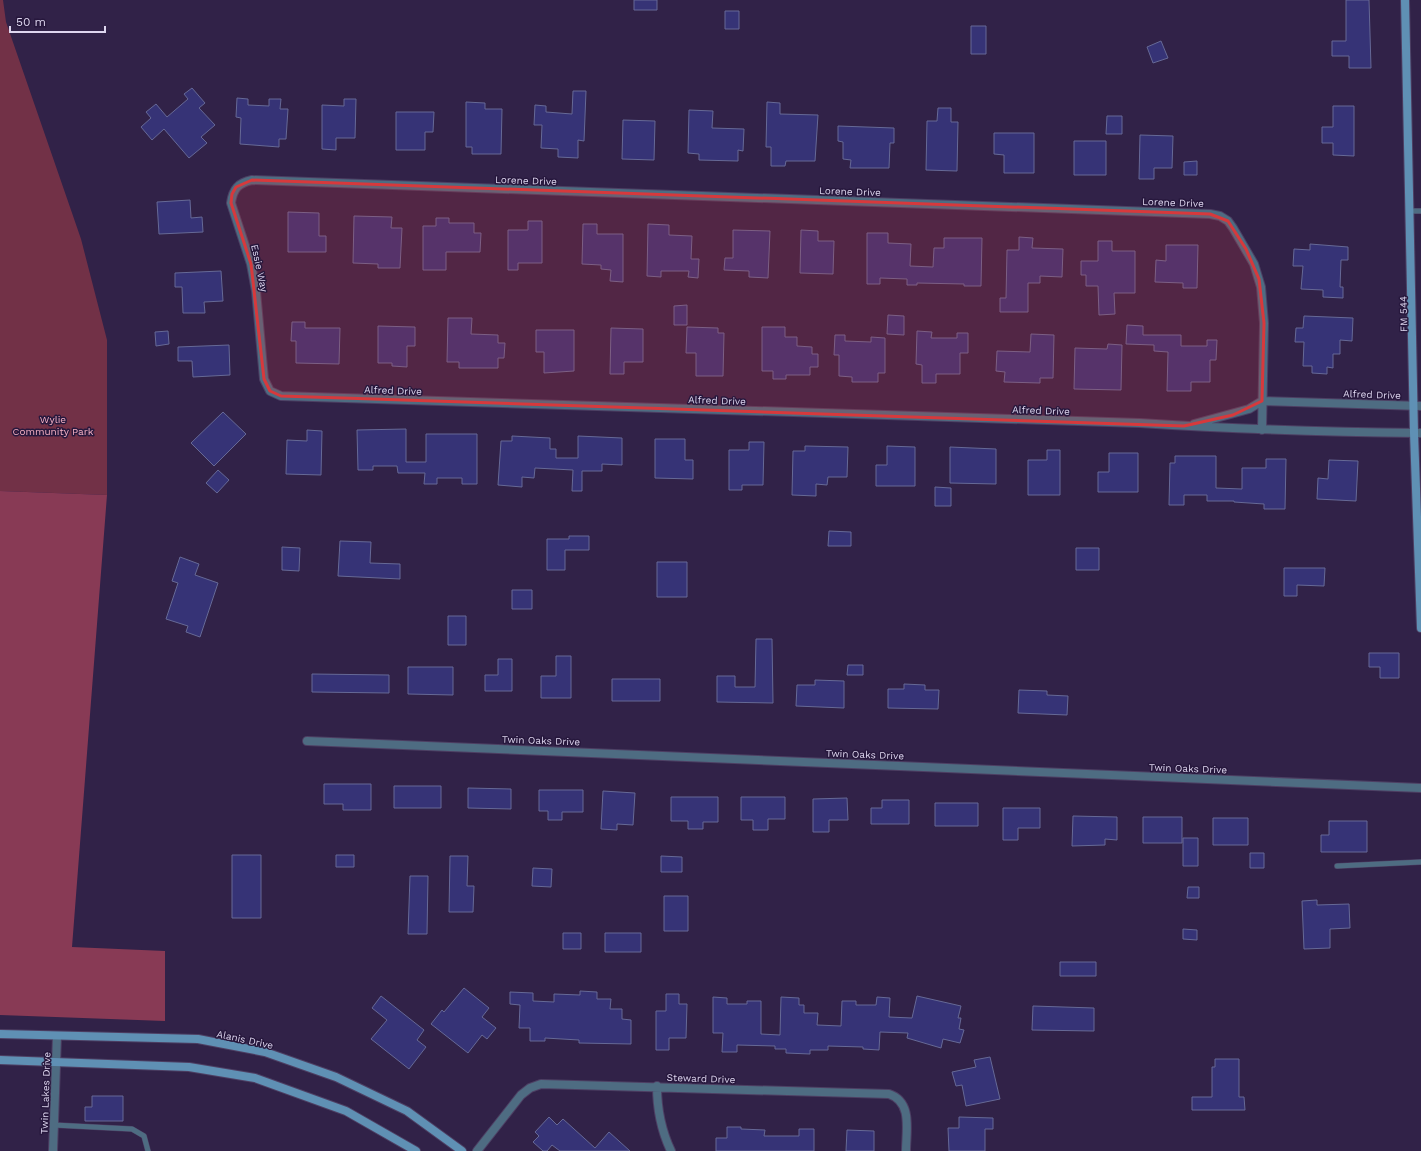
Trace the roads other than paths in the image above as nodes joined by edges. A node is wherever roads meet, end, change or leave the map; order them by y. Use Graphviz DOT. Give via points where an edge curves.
graph roads {
  1 [pos="1405,0"];
  2 [pos="252,180"];
  3 [pos="1411,211"];
  4 [pos="1421,211"];
  5 [pos="263,373"];
  6 [pos="1262,401"];
  7 [pos="1418,406"];
  8 [pos="1184,426"];
  9 [pos="1262,430"];
  10 [pos="1418,433"];
  11 [pos="1421,628"];
  12 [pos="307,741"];
  13 [pos="1421,788"];
  14 [pos="1421,862"];
  15 [pos="1337,866"];
  16 [pos="0,1034"];
  17 [pos="57,1036"];
  18 [pos="0,1060"];
  19 [pos="56,1063"];
  20 [pos="657,1086"];
  21 [pos="54,1125"];
  22 [pos="53,1151"];
  23 [pos="148,1151"];
  24 [pos="416,1151"];
  25 [pos="462,1151"];
  26 [pos="477,1151"];
  27 [pos="670,1151"];
  28 [pos="906,1151"];
  1 -- 3 [label="main road, FM 544"];
  2 -- 5 [label="street, Essie Way" via="236,187 231,203 251,264"];
  2 -- 6 [label="street, Lorene Drive" via="1220,216 1228,221 1246,250 1259,279 1263,311"];
  3 -- 4 [label="lane"];
  3 -- 7 [label="main road, FM 544"];
  5 -- 8 [label="street, Alfred Drive" via="270,391 281,396"];
  6 -- 7 [label="street, Alfred Drive"];
  6 -- 8 [label="street, Alfred Drive" via="1233,415"];
  6 -- 9 [label="street, Lorene Drive"];
  7 -- 10 [label="main road, FM 544"];
  8 -- 9 [label="street, Alfred Drive"];
  9 -- 10 [label="street, Alfred Drive"];
  10 -- 11 [label="main road, FM 544"];
  12 -- 13 [label="street, Twin Oaks Drive"];
  14 -- 15 [label="lane"];
  16 -- 17 [label="main road, Alanis Drive"];
  17 -- 19 [label="street, Twin Lakes Drive"];
  17 -- 25 [label="main road, Alanis Drive" via="198,1039 264,1052 336,1076 407,1111"];
  18 -- 19 [label="main road"];
  19 -- 21 [label="street, Twin Lakes Drive"];
  19 -- 24 [label="main road" via="189,1067 255,1078 346,1111"];
  20 -- 26 [label="street, Steward Drive" via="541,1084 520,1095"];
  20 -- 27 [label="street" via="663,1135"];
  20 -- 28 [label="street, Steward Drive" via="889,1094 900,1100 906,1111"];
  21 -- 22 [label="street, Twin Lakes Drive"];
  21 -- 23 [label="lane" via="132,1129 144,1136"];
}
